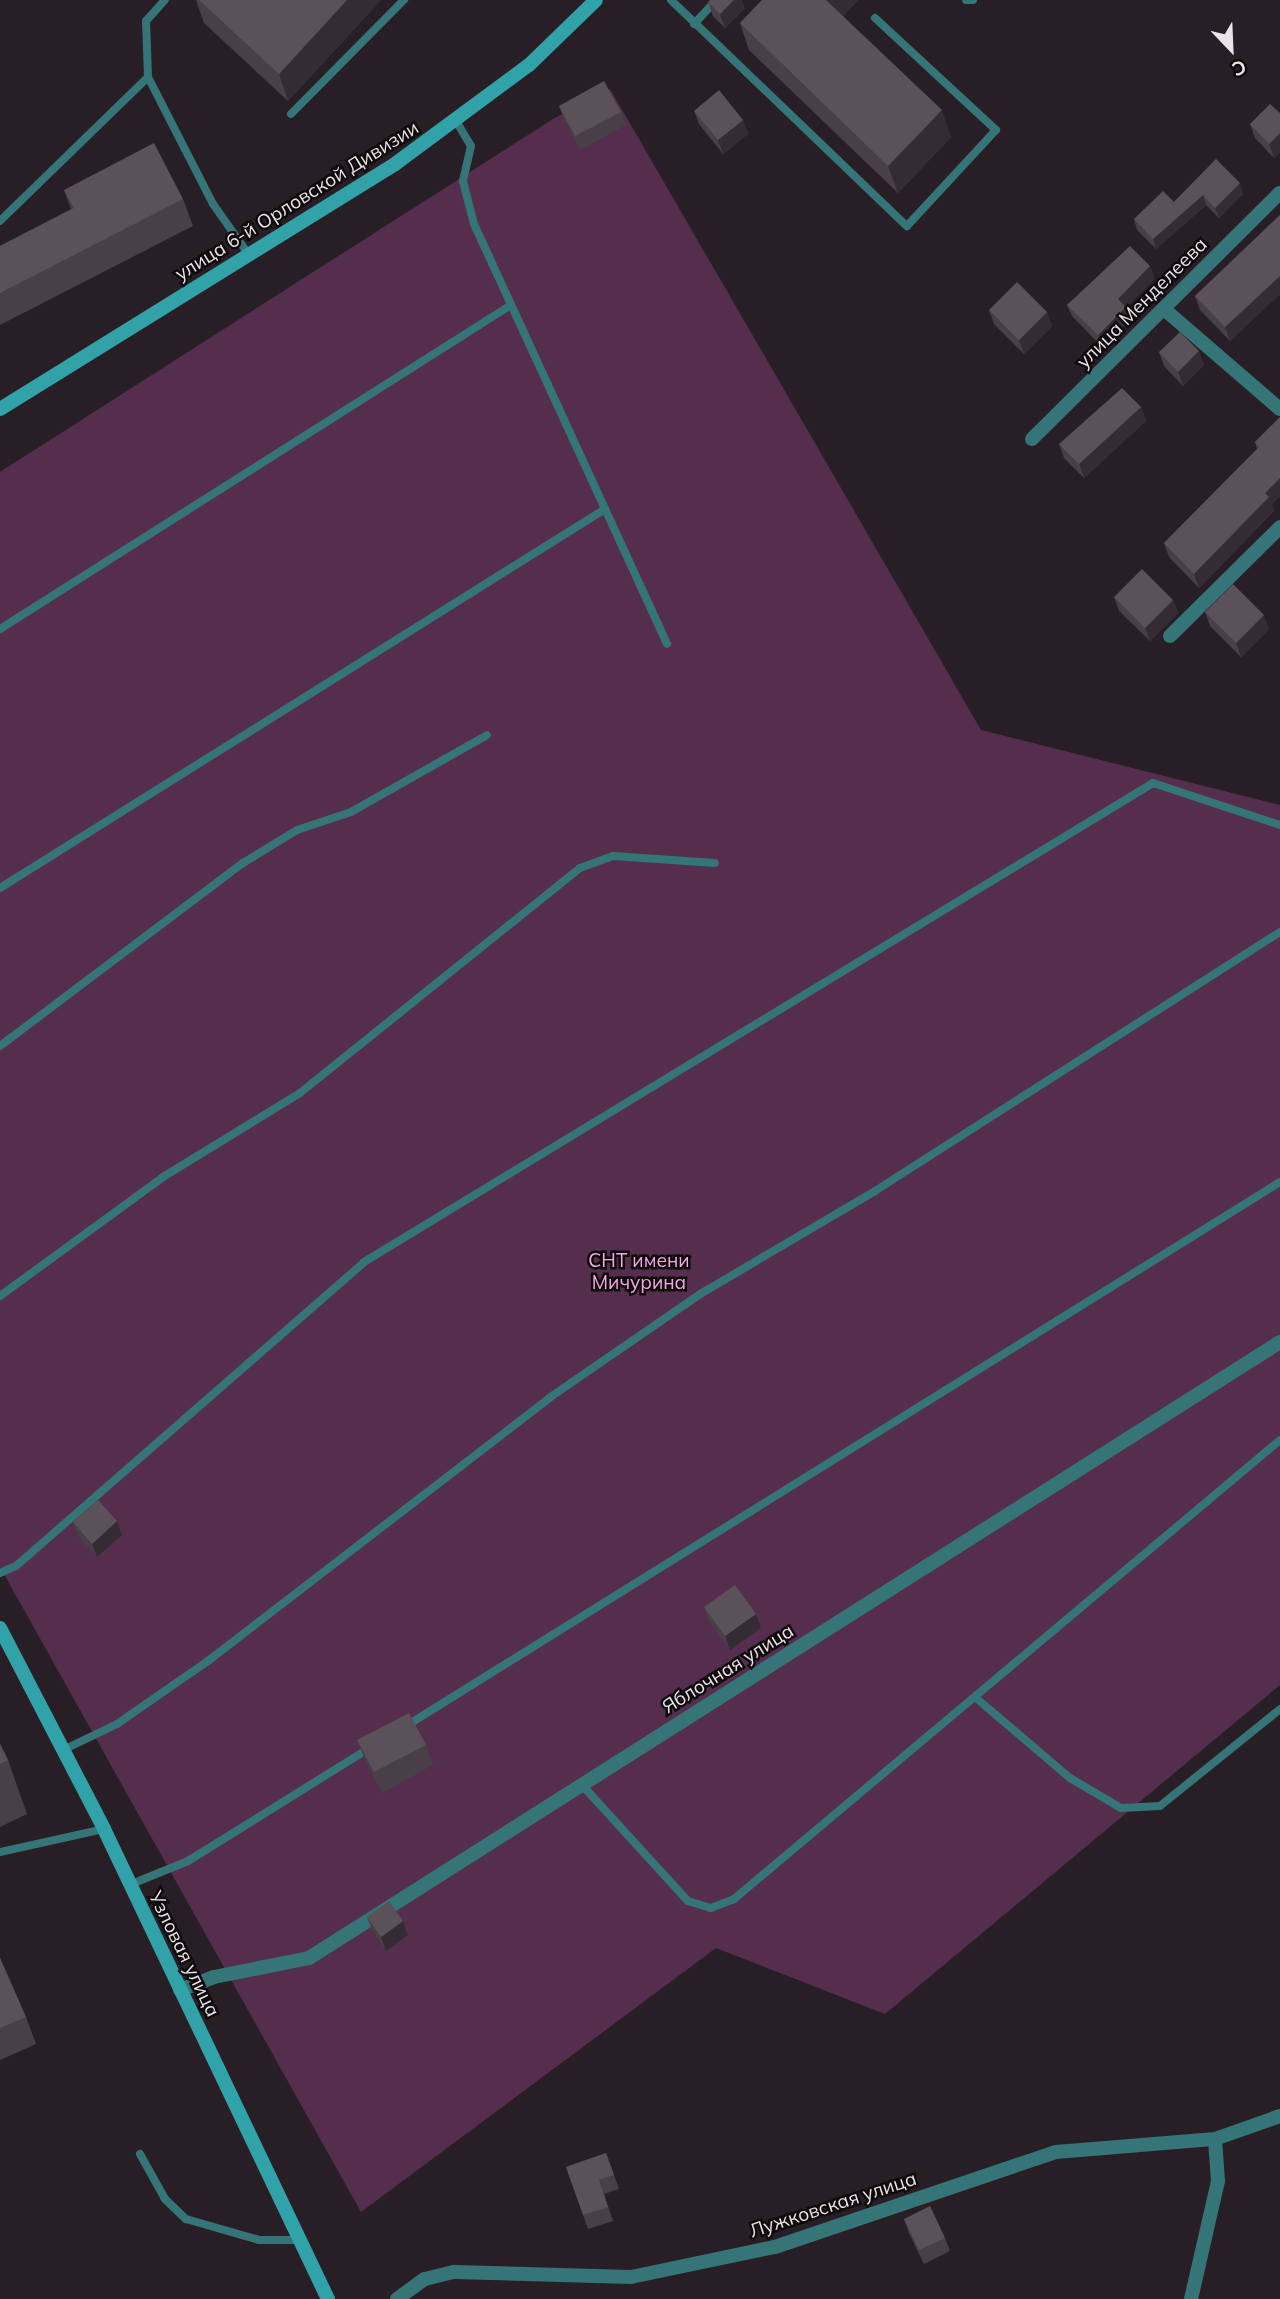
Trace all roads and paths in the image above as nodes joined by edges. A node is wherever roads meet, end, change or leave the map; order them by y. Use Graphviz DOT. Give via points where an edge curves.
graph roads {
  1 [pos="165,0"];
  2 [pos="404,0"];
  3 [pos="671,0"];
  4 [pos="716,0"];
  5 [pos="966,0"];
  6 [pos="973,0"];
  7 [pos="590,2"];
  8 [pos="875,18"];
  9 [pos="694,24"];
  10 [pos="148,77"];
  11 [pos="291,114"];
  12 [pos="456,121"];
  13 [pos="1280,193"];
  14 [pos="0,222"];
  15 [pos="249,255"];
  16 [pos="511,305"];
  17 [pos="1164,309"];
  18 [pos="0,409"];
  19 [pos="1280,409"];
  20 [pos="1032,439"];
  21 [pos="605,509"];
  22 [pos="1280,527"];
  23 [pos="0,629"];
  24 [pos="1170,636"];
  25 [pos="667,644"];
  26 [pos="487,735"];
  27 [pos="1280,825"];
  28 [pos="715,863"];
  29 [pos="0,888"];
  30 [pos="1280,932"];
  31 [pos="0,1046"];
  32 [pos="1280,1182"];
  33 [pos="0,1296"];
  34 [pos="1280,1342"];
  35 [pos="1280,1440"];
  36 [pos="0,1573"];
  37 [pos="0,1628"];
  38 [pos="976,1698"];
  39 [pos="1280,1709"];
  40 [pos="400,1730"];
  41 [pos="376,1744"];
  42 [pos="63,1750"];
  43 [pos="582,1785"];
  44 [pos="104,1829"];
  45 [pos="0,1852"];
  46 [pos="129,1885"];
  47 [pos="180,1990"];
  48 [pos="1280,2116"];
  49 [pos="1215,2139"];
  50 [pos="140,2154"];
  51 [pos="300,2240"];
  52 [pos="328,2299"];
  53 [pos="397,2299"];
  54 [pos="1191,2299"];
  1 -- 10 [label="lane" via="146,21"];
  2 -- 11 [label="lane"];
  3 -- 9 [label="lane"];
  4 -- 9 [label="lane"];
  5 -- 6 [label="lane"];
  7 -- 12 [label="street, улица 6-й Орловской Дивизии" via="529,65"];
  8 -- 9 [label="lane" via="996,130 907,226"];
  10 -- 14 [label="lane"];
  10 -- 15 [label="lane" via="213,204"];
  12 -- 15 [label="street, улица 6-й Орловской Дивизии"];
  12 -- 16 [label="lane" via="471,146 463,181 465,199"];
  13 -- 17 [label="street, улица Менделеева"];
  15 -- 18 [label="street, улица 6-й Орловской Дивизии"];
  16 -- 21 [label="lane"];
  16 -- 23 [label="lane"];
  17 -- 19 [label="street"];
  17 -- 20 [label="street, улица Менделеева"];
  21 -- 25 [label="lane"];
  21 -- 29 [label="lane"];
  22 -- 24 [label="street"];
  26 -- 31 [label="lane" via="351,812 297,830 243,863"];
  27 -- 36 [label="lane" via="1153,783 364,1262 16,1566"];
  28 -- 33 [label="lane" via="613,856 580,868 300,1093 163,1177"];
  30 -- 42 [label="lane" via="875,1191 702,1293 549,1398 208,1661 117,1724"];
  32 -- 40 [label="lane"];
  34 -- 43 [label="street, Яблочная улица"];
  35 -- 38 [label="lane"];
  37 -- 42 [label="street, Узловая улица"];
  38 -- 39 [label="lane" via="1070,1778 1121,1808 1160,1806"];
  38 -- 43 [label="lane" via="734,1899 711,1908 688,1901"];
  41 -- 46 [label="lane" via="188,1861"];
  42 -- 44 [label="street, Узловая улица"];
  43 -- 47 [label="street, Яблочная улица" via="309,1958 214,1977"];
  44 -- 45 [label="lane"];
  44 -- 46 [label="street, Узловая улица"];
  46 -- 47 [label="street, Узловая улица"];
  47 -- 51 [label="street, Узловая улица"];
  48 -- 49 [label="street, Лужковская улица"];
  49 -- 53 [label="street, Лужковская улица" via="1056,2152 775,2247 631,2277 454,2272 425,2279"];
  49 -- 54 [label="street" via="1217,2181"];
  50 -- 51 [label="lane" via="165,2199 187,2219 259,2240"];
  51 -- 52 [label="street, Узловая улица"];
}
